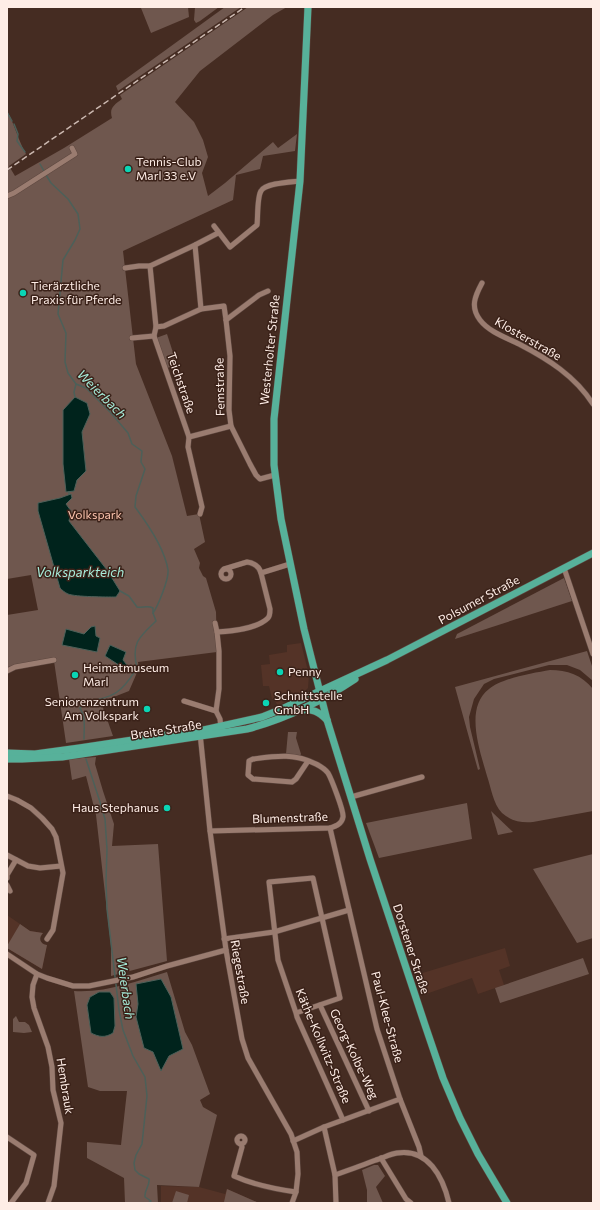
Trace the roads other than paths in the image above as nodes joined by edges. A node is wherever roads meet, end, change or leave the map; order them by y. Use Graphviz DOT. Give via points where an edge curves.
graph roads {
  1 [pos="308,7"];
  2 [pos="72,148"];
  3 [pos="300,181"];
  4 [pos="7,196"];
  5 [pos="214,226"];
  6 [pos="218,233"];
  7 [pos="195,245"];
  8 [pos="150,266"];
  9 [pos="125,268"];
  10 [pos="482,283"];
  11 [pos="268,291"];
  12 [pos="201,309"];
  13 [pos="226,320"];
  14 [pos="156,327"];
  15 [pos="154,336"];
  16 [pos="132,338"];
  17 [pos="593,404"];
  18 [pos="231,426"];
  19 [pos="189,437"];
  20 [pos="275,475"];
  21 [pos="200,514"];
  22 [pos="593,553"];
  23 [pos="290,564"];
  24 [pos="564,568"];
  25 [pos="224,569"];
  26 [pos="261,573"];
  27 [pos="215,623"];
  28 [pos="218,632"];
  29 [pos="593,654"];
  30 [pos="54,660"];
  31 [pos="7,671"];
  32 [pos="321,695"];
  33 [pos="184,701"];
  34 [pos="299,710"];
  35 [pos="216,711"];
  36 [pos="327,720"];
  37 [pos="221,730"];
  38 [pos="200,733"];
  39 [pos="7,753"];
  40 [pos="7,759"];
  41 [pos="308,761"];
  42 [pos="422,776"];
  43 [pos="7,796"];
  44 [pos="351,797"];
  45 [pos="330,828"];
  46 [pos="210,831"];
  47 [pos="7,855"];
  48 [pos="16,860"];
  49 [pos="62,866"];
  50 [pos="7,878"];
  51 [pos="7,885"];
  52 [pos="10,891"];
  53 [pos="349,910"];
  54 [pos="322,919"];
  55 [pos="274,932"];
  56 [pos="47,939"];
  57 [pos="224,939"];
  58 [pos="226,950"];
  59 [pos="7,954"];
  60 [pos="37,974"];
  61 [pos="320,1005"];
  62 [pos="296,1013"];
  63 [pos="400,1099"];
  64 [pos="369,1111"];
  65 [pos="343,1120"];
  66 [pos="324,1127"];
  67 [pos="7,1137"];
  68 [pos="293,1141"];
  69 [pos="242,1144"];
  70 [pos="420,1156"];
  71 [pos="382,1158"];
  72 [pos="335,1175"];
  73 [pos="296,1192"];
  74 [pos="7,1200"];
  75 [pos="11,1203"];
  76 [pos="48,1203"];
  77 [pos="292,1203"];
  78 [pos="336,1203"];
  79 [pos="411,1203"];
  80 [pos="449,1203"];
  81 [pos="507,1203"];
  1 -- 3 [label="main road, Westerholter Straße"];
  2 -- 4 [label="street" via="75,154"];
  3 -- 6 [label="street" via="264,187 260,191 257,225 230,247"];
  3 -- 20 [label="main road, Westerholter Straße" via="275,407"];
  5 -- 6 [label="street"];
  6 -- 7 [label="street"];
  7 -- 8 [label="street"];
  7 -- 12 [label="street"];
  8 -- 9 [label="street"];
  8 -- 14 [label="street"];
  10 -- 17 [label="street, Klosterstraße" via="474,298 480,320 565,372"];
  11 -- 13 [label="street"];
  12 -- 13 [label="street, Femstraße" via="224,306"];
  12 -- 14 [label="street" via="164,326"];
  13 -- 18 [label="street, Femstraße" via="230,356"];
  14 -- 15 [label="street"];
  15 -- 16 [label="street"];
  15 -- 19 [label="street, Teichstraße"];
  18 -- 19 [label="street"];
  18 -- 20 [label="street, Femstraße" via="258,477"];
  19 -- 21 [label="street, Teichstraße" via="188,447 202,507"];
  20 -- 23 [label="main road, Westerholter Straße" via="278,505"];
  22 -- 24 [label="main road, Polsumer Straße"];
  23 -- 26 [label="street"];
  23 -- 32 [label="main road, Westerholter Straße"];
  24 -- 29 [label="street"];
  24 -- 32 [label="main road, Polsumer Straße" via="376,666 343,688"];
  25 -- 26 [label="street" via="247,562 259,568"];
  26 -- 28 [label="street" via="270,609 268,618 250,628"];
  27 -- 28 [label="street"];
  28 -- 35 [label="street" via="219,689"];
  30 -- 31 [label="street" via="15,667"];
  32 -- 34 [label="main road, Breite Straße"];
  32 -- 36 [label="main road, Dorstener Straße"];
  32 -- 37 [label="main road, Breite Straße"];
  33 -- 35 [label="street"];
  34 -- 36 [label="main road" via="315,711"];
  34 -- 37 [label="main road, Breite Straße" via="247,729"];
  35 -- 37 [label="street"];
  36 -- 44 [label="main road, Dorstener Straße"];
  37 -- 38 [label="main road, Breite Straße"];
  38 -- 39 [label="main road, Breite Straße" via="159,736 46,753"];
  38 -- 40 [label="main road, Breite Straße" via="62,757"];
  38 -- 46 [label="street, Riegestraße"];
  41 -- 41 [label="street, Blumenstraße" via="292,782 253,779 248,775 249,761 252,759 284,755"];
  41 -- 45 [label="street, Blumenstraße" via="329,774 342,809 344,816 341,822"];
  42 -- 44 [label="street"];
  43 -- 49 [label="street" via="31,808 52,829"];
  44 -- 81 [label="main road, Dorstener Straße" via="443,1078 471,1142"];
  45 -- 46 [label="street, Blumenstraße"];
  45 -- 53 [label="street, Paul-Klee-Straße"];
  46 -- 57 [label="street, Riegestraße"];
  47 -- 48 [label="street"];
  48 -- 49 [label="street" via="40,868"];
  48 -- 50 [label="street"];
  49 -- 56 [label="street" via="53,930"];
  51 -- 52 [label="street"];
  53 -- 54 [label="street"];
  53 -- 63 [label="street, Paul-Klee-Straße" via="377,1029"];
  54 -- 55 [label="street"];
  54 -- 55 [label="street, Käthe-Kollwitz-Straße" via="313,878 269,882"];
  54 -- 61 [label="street" via="340,998"];
  55 -- 57 [label="street"];
  55 -- 62 [label="street, Käthe-Kollwitz-Straße" via="278,960"];
  57 -- 58 [label="street, Riegestraße"];
  58 -- 60 [label="street" via="90,986 73,986"];
  58 -- 68 [label="street, Riegestraße" via="242,1039 248,1058"];
  59 -- 60 [label="street"];
  60 -- 76 [label="street, Hembrauk" via="32,997 48,1047 53,1090 61,1123 54,1186"];
  61 -- 62 [label="street"];
  61 -- 64 [label="street, Georg-Kolbe-Weg"];
  62 -- 65 [label="street, Käthe-Kollwitz-Straße"];
  63 -- 64 [label="street"];
  63 -- 70 [label="street, Paul-Klee-Straße"];
  64 -- 65 [label="street"];
  65 -- 66 [label="street"];
  66 -- 68 [label="street"];
  66 -- 72 [label="street"];
  67 -- 75 [label="street" via="34,1155 26,1183"];
  68 -- 73 [label="street, Riegestraße" via="298,1164"];
  69 -- 73 [label="street" via="234,1176 270,1188"];
  70 -- 71 [label="street" via="402,1152"];
  70 -- 80 [label="street" via="436,1171"];
  71 -- 72 [label="street"];
  71 -- 79 [label="street" via="406,1199"];
  72 -- 78 [label="street"];
  73 -- 77 [label="street, Riegestraße"];
  74 -- 75 [label="street"];
}
